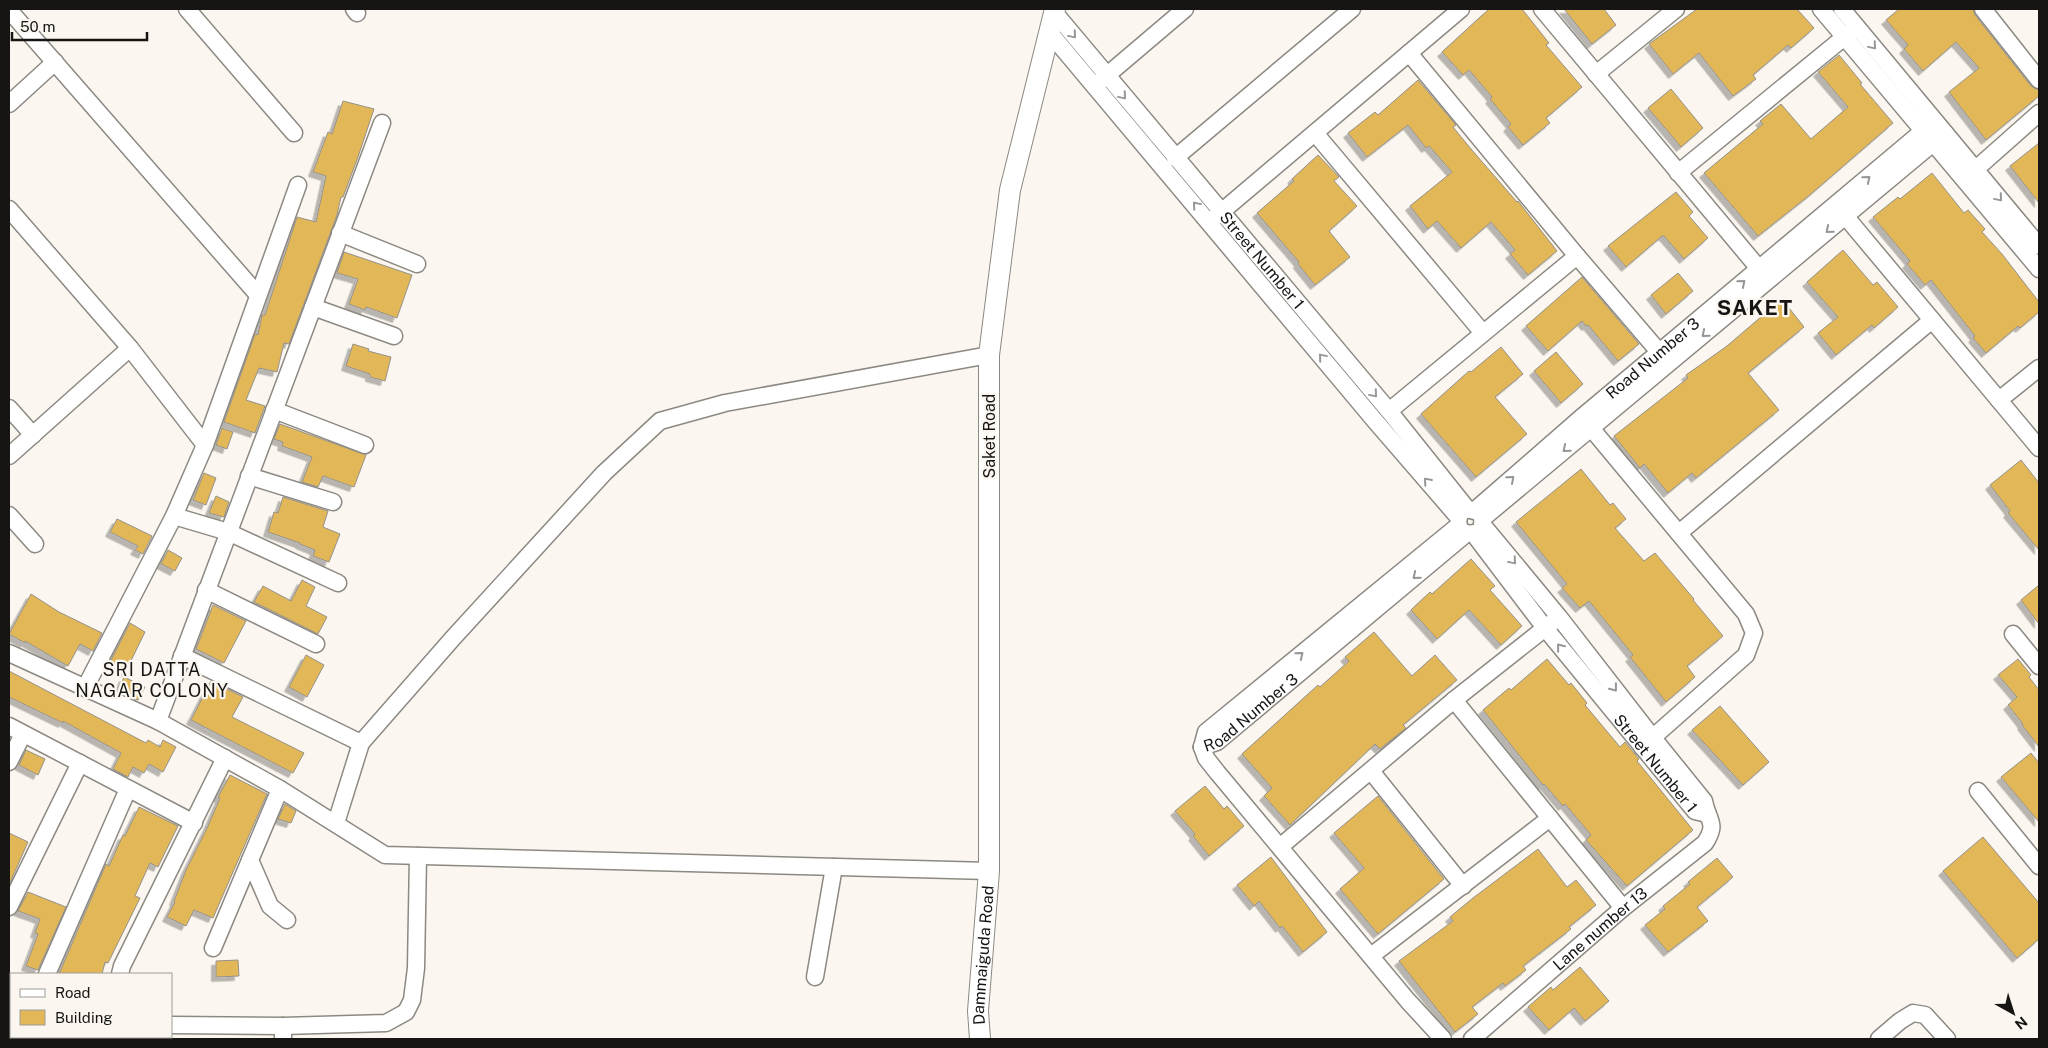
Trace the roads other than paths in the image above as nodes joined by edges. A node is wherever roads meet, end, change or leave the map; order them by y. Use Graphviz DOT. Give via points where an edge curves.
graph roads {
  1 [pos="187,9"];
  2 [pos="1185,9"];
  3 [pos="1352,9"];
  4 [pos="1461,9"];
  5 [pos="1542,9"];
  6 [pos="1676,9"];
  7 [pos="1821,9"];
  8 [pos="1842,9"];
  9 [pos="1983,9"];
  10 [pos="9,10"];
  11 [pos="1054,10"];
  12 [pos="1049,32"];
  13 [pos="1851,32"];
  14 [pos="1409,53"];
  15 [pos="55,62"];
  16 [pos="1596,74"];
  17 [pos="1101,80"];
  18 [pos="2039,80"];
  19 [pos="9,104"];
  20 [pos="2039,113"];
  21 [pos="382,123"];
  22 [pos="1934,132"];
  23 [pos="294,133"];
  24 [pos="1315,133"];
  25 [pos="1175,158"];
  26 [pos="1678,173"];
  27 [pos="1970,174"];
  28 [pos="298,185"];
  29 [pos="9,209"];
  30 [pos="1216,217"];
  31 [pos="1846,217"];
  32 [pos="340,233"];
  33 [pos="2039,246"];
  34 [pos="1577,256"];
  35 [pos="417,264"];
  36 [pos="2039,269"];
  37 [pos="1764,275"];
  38 [pos="258,295"];
  39 [pos="313,306"];
  40 [pos="1932,320"];
  41 [pos="1483,334"];
  42 [pos="394,336"];
  43 [pos="130,348"];
  44 [pos="989,355"];
  45 [pos="1664,358"];
  46 [pos="2039,368"];
  47 [pos="1999,400"];
  48 [pos="9,408"];
  49 [pos="274,410"];
  50 [pos="1389,411"];
  51 [pos="1592,428"];
  52 [pos="33,435"];
  53 [pos="205,445"];
  54 [pos="365,446"];
  55 [pos="2039,448"];
  56 [pos="9,456"];
  57 [pos="249,476"];
  58 [pos="333,502"];
  59 [pos="9,515"];
  60 [pos="174,516"];
  61 [pos="1470,522"];
  62 [pos="228,532"];
  63 [pos="1679,533"];
  64 [pos="35,544"];
  65 [pos="338,583"];
  66 [pos="206,590"];
  67 [pos="1559,617"];
  68 [pos="1545,628"];
  69 [pos="2013,634"];
  70 [pos="316,644"];
  71 [pos="9,653"];
  72 [pos="182,656"];
  73 [pos="2039,666"];
  74 [pos="85,688"];
  75 [pos="1454,700"];
  76 [pos="158,721"];
  77 [pos="16,730"];
  78 [pos="361,743"];
  79 [pos="1647,743"];
  80 [pos="226,758"];
  81 [pos="9,762"];
  82 [pos="80,763"];
  83 [pos="1371,771"];
  84 [pos="280,788"];
  85 [pos="128,789"];
  86 [pos="1978,791"];
  87 [pos="1706,814"];
  88 [pos="1550,818"];
  89 [pos="194,823"];
  90 [pos="336,823"];
  91 [pos="1280,846"];
  92 [pos="418,856"];
  93 [pos="250,860"];
  94 [pos="2039,866"];
  95 [pos="834,867"];
  96 [pos="989,871"];
  97 [pos="1463,886"];
  98 [pos="9,906"];
  99 [pos="1623,908"];
  100 [pos="287,920"];
  101 [pos="213,948"];
  102 [pos="1371,956"];
  103 [pos="121,970"];
  104 [pos="47,973"];
  105 [pos="815,977"];
  106 [pos="172,1025"];
  107 [pos="283,1032"];
  108 [pos="980,1039"];
  109 [pos="1443,1039"];
  110 [pos="1472,1039"];
  111 [pos="1879,1039"];
  112 [pos="1946,1039"];
  1 -- 23 [label="street"];
  2 -- 17 [label="street"];
  3 -- 25 [label="street"];
  4 -- 14 [label="street"];
  5 -- 16 [label="street"];
  6 -- 16 [label="street"];
  7 -- 13 [label="street"];
  8 -- 13 [label="street"];
  9 -- 18 [label="street"];
  10 -- 15 [label="street"];
  11 -- 12 [label="street, Saket Road"];
  11 -- 17 [label="street, Street Number 1, one-way"];
  12 -- 17 [label="street, Street Number 1"];
  12 -- 44 [label="street, Saket Road" via="1010,190"];
  13 -- 22 [label="street"];
  13 -- 26 [label="street"];
  14 -- 24 [label="street"];
  14 -- 34 [label="street"];
  15 -- 19 [label="street"];
  15 -- 38 [label="street"];
  16 -- 26 [label="street"];
  17 -- 25 [label="street, Street Number 1, one-way"];
  30 -- 17 [label="street, Street Number 1, one-way"];
  20 -- 27 [label="street"];
  21 -- 32 [label="street"];
  22 -- 27 [label="street"];
  22 -- 31 [label="street, Road Number 3"];
  37 -- 22 [label="street, Road Number 3, one-way"];
  24 -- 30 [label="street"];
  24 -- 41 [label="street"];
  25 -- 30 [label="street, Street Number 1"];
  26 -- 37 [label="street"];
  27 -- 33 [label="street, one-way"];
  27 -- 36 [label="street"];
  28 -- 38 [label="street"];
  29 -- 43 [label="street"];
  30 -- 50 [label="street, Street Number 1, one-way"];
  61 -- 30 [label="street, Street Number 1, one-way" via="1376,422"];
  31 -- 37 [label="street, Road Number 3, one-way"];
  31 -- 40 [label="street"];
  32 -- 35 [label="street"];
  32 -- 39 [label="street"];
  34 -- 41 [label="street"];
  34 -- 45 [label="street"];
  37 -- 45 [label="street, Road Number 3"];
  38 -- 53 [label="street"];
  39 -- 42 [label="street"];
  39 -- 49 [label="street"];
  40 -- 47 [label="street"];
  40 -- 63 [label="street"];
  41 -- 50 [label="street"];
  43 -- 52 [label="street"];
  43 -- 53 [label="street"];
  44 -- 78 [label="street" via="725,403 660,421 604,473"];
  44 -- 96 [label="street, Saket Road"];
  45 -- 51 [label="street, Road Number 3"];
  61 -- 45 [label="street, Road Number 3, one-way"];
  46 -- 47 [label="street"];
  47 -- 55 [label="street"];
  48 -- 52 [label="street"];
  49 -- 54 [label="street"];
  49 -- 57 [label="street"];
  50 -- 61 [label="street, Street Number 1"];
  51 -- 61 [label="street, Road Number 3, one-way"];
  51 -- 63 [label="street"];
  52 -- 56 [label="street"];
  53 -- 60 [label="street"];
  57 -- 58 [label="street"];
  57 -- 62 [label="street"];
  59 -- 64 [label="street"];
  60 -- 62 [label="street"];
  60 -- 74 [label="street"];
  61 -- 67 [label="street, Street Number 1, one-way"];
  61 -- 68 [label="street, Street Number 1"];
  61 -- 91 [label="street, Road Number 3" via="1217,742 1202,747 1216,772"];
  62 -- 65 [label="street"];
  62 -- 66 [label="street"];
  63 -- 79 [label="street" via="1746,614 1754,633 1746,655"];
  66 -- 70 [label="street"];
  66 -- 72 [label="street"];
  67 -- 68 [label="street"];
  67 -- 79 [label="street, Street Number 1, one-way"];
  68 -- 75 [label="street"];
  79 -- 68 [label="street, Street Number 1, one-way"];
  69 -- 73 [label="street"];
  71 -- 74 [label="street"];
  72 -- 76 [label="street"];
  72 -- 78 [label="street"];
  74 -- 76 [label="street"];
  75 -- 83 [label="street"];
  75 -- 88 [label="street"];
  76 -- 80 [label="street"];
  77 -- 81 [label="street"];
  77 -- 82 [label="street"];
  78 -- 90 [label="street"];
  79 -- 87 [label="street, Street Number 1" via="1704,801"];
  80 -- 84 [label="street"];
  80 -- 89 [label="street"];
  82 -- 85 [label="street"];
  82 -- 98 [label="street"];
  83 -- 91 [label="street"];
  83 -- 97 [label="street"];
  84 -- 90 [label="street"];
  84 -- 93 [label="street"];
  85 -- 89 [label="street"];
  85 -- 104 [label="street"];
  86 -- 94 [label="street"];
  87 -- 99 [label="street, Lane number 13" via="1713,832 1705,844"];
  88 -- 97 [label="street"];
  88 -- 99 [label="street"];
  89 -- 103 [label="street"];
  90 -- 92 [label="street" via="385,854"];
  91 -- 102 [label="street"];
  92 -- 95 [label="street"];
  92 -- 107 [label="street" via="416,968 412,1000 406,1012 386,1023"];
  93 -- 100 [label="street" via="270,906"];
  93 -- 101 [label="street"];
  95 -- 96 [label="street"];
  95 -- 105 [label="street"];
  96 -- 108 [label="street, Dammaiguda Road" via="978,1011"];
  97 -- 102 [label="street"];
  99 -- 110 [label="street, Lane number 13"];
  102 -- 109 [label="street"];
  106 -- 107 [label="street"];
  111 -- 112 [label="street" via="1913,1013 1924,1016"];
}
